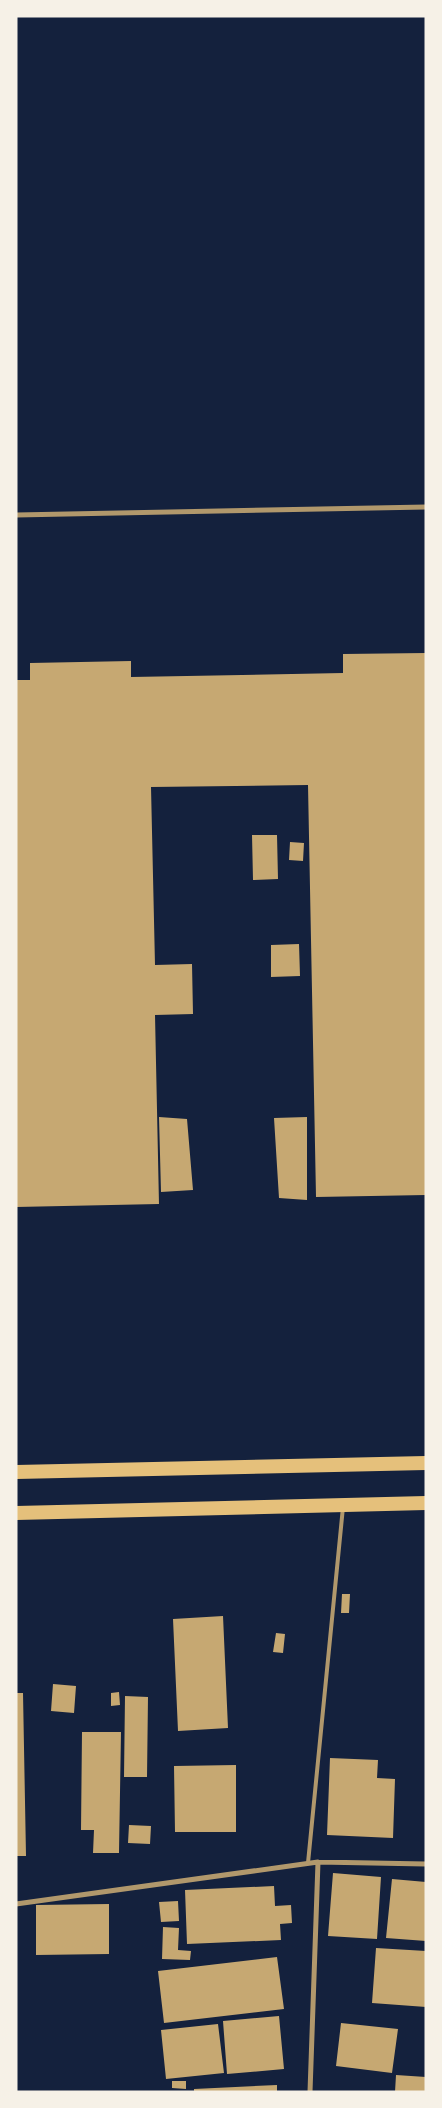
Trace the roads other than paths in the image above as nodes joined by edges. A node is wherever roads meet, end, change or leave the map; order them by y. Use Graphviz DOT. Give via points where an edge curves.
graph roads {
  1 [pos="426,507"];
  2 [pos="16,515"];
  3 [pos="426,1463"];
  4 [pos="16,1472"];
  5 [pos="426,1503"];
  6 [pos="343,1505"];
  7 [pos="16,1513"];
  8 [pos="318,1862"];
  9 [pos="308,1863"];
  10 [pos="426,1864"];
  11 [pos="16,1904"];
  12 [pos="310,2092"];
  1 -- 2 [label="street"];
  3 -- 4 [label="highway"];
  5 -- 6 [label="highway"];
  6 -- 7 [label="highway"];
  6 -- 9 [label="lane"];
  8 -- 9 [label="street"];
  8 -- 10 [label="street"];
  8 -- 12 [label="street"];
  9 -- 11 [label="street"];
}
